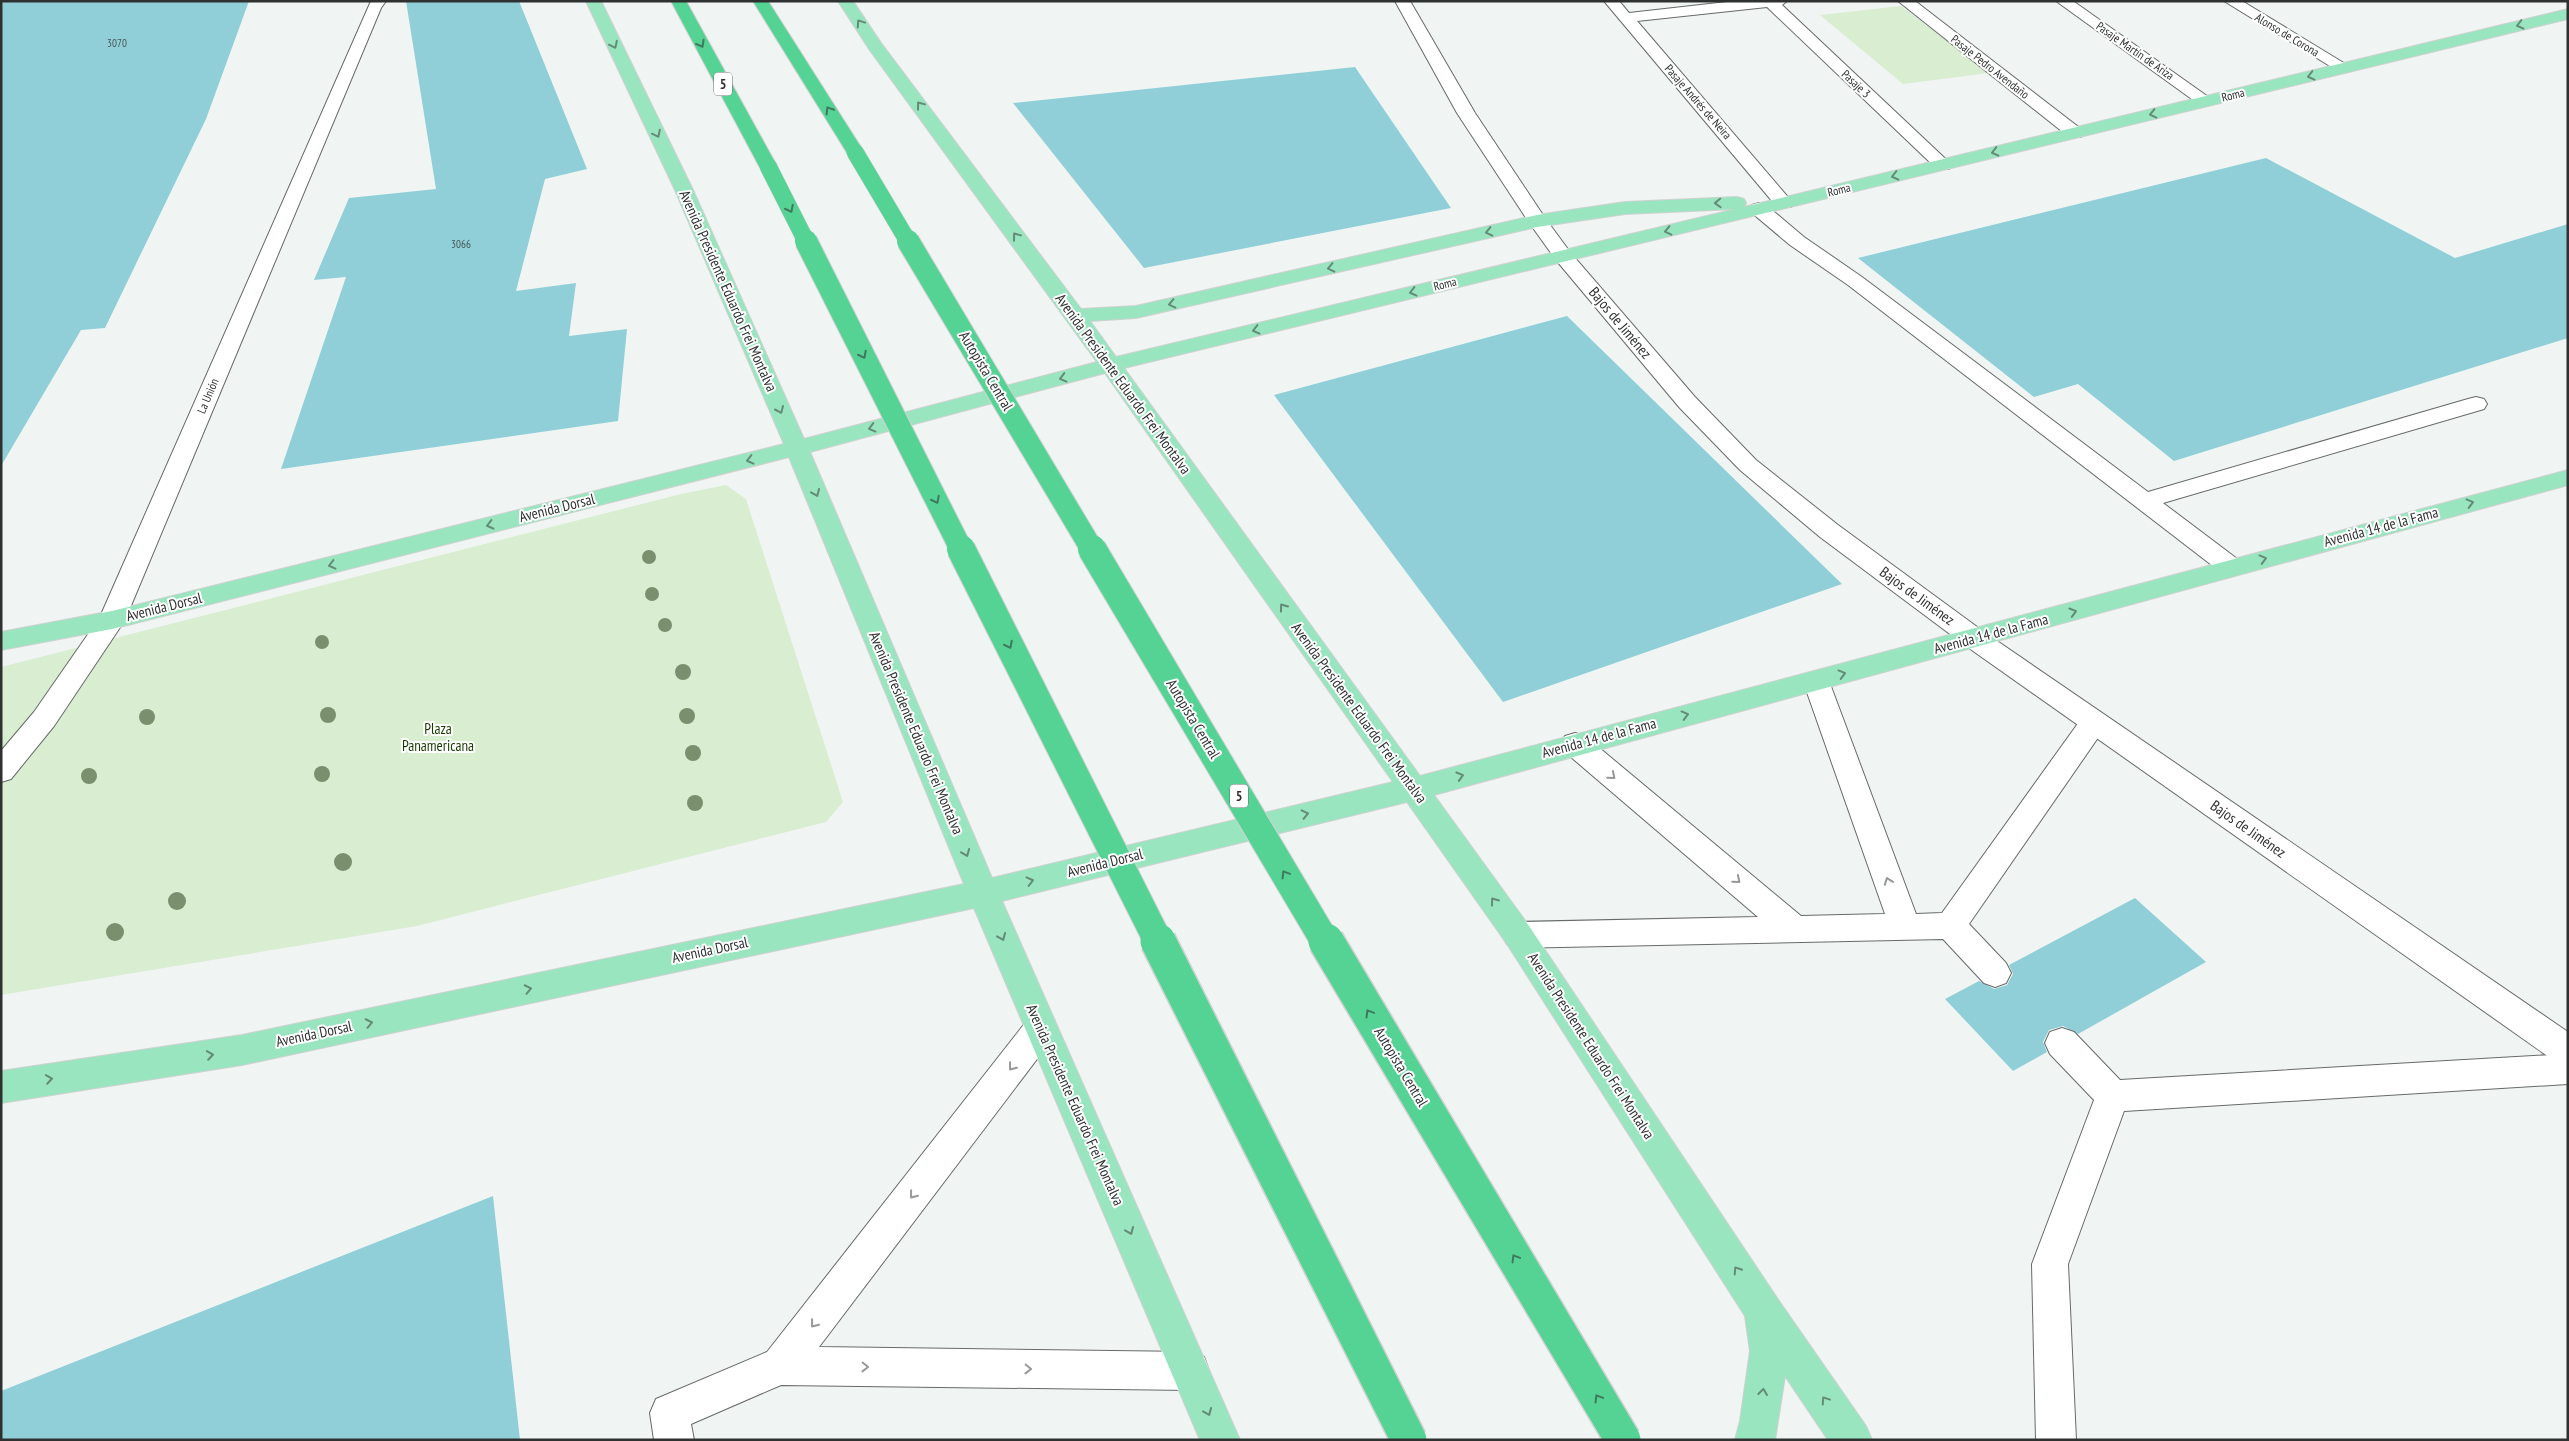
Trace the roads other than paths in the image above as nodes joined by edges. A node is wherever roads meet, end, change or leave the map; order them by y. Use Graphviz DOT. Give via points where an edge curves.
graph roads {
  1 [pos="379,1"];
  2 [pos="593,1"];
  3 [pos="678,1"];
  4 [pos="760,1"];
  5 [pos="846,1"];
  6 [pos="1402,1"];
  7 [pos="1611,1"];
  8 [pos="1905,1"];
  9 [pos="2063,1"];
  10 [pos="2230,1"];
  11 [pos="1775,2"];
  12 [pos="2568,14"];
  13 [pos="1625,18"];
  14 [pos="2344,68"];
  15 [pos="2206,101"];
  16 [pos="2075,133"];
  17 [pos="1943,165"];
  18 [pos="1784,203"];
  19 [pos="1759,209"];
  20 [pos="1537,221"];
  21 [pos="1563,256"];
  22 [pos="1074,316"];
  23 [pos="1110,365"];
  24 [pos="2476,404"];
  25 [pos="797,448"];
  26 [pos="2568,477"];
  27 [pos="2144,501"];
  28 [pos="2231,567"];
  29 [pos="112,620"];
  30 [pos="1975,639"];
  31 [pos="1,641"];
  32 [pos="1,649"];
  33 [pos="1816,681"];
  34 [pos="2094,722"];
  35 [pos="1575,744"];
  36 [pos="1,771"];
  37 [pos="1413,789"];
  38 [pos="983,893"];
  39 [pos="1950,926"];
  40 [pos="1905,927"];
  41 [pos="1793,928"];
  42 [pos="1518,935"];
  43 [pos="1995,973"];
  44 [pos="1041,1028"];
  45 [pos="2062,1043"];
  46 [pos="2568,1051"];
  47 [pos="2568,1069"];
  48 [pos="1,1087"];
  49 [pos="2114,1096"];
  50 [pos="1764,1311"];
  51 [pos="781,1366"];
  52 [pos="1190,1371"];
  53 [pos="674,1440"];
  54 [pos="1220,1440"];
  55 [pos="1409,1440"];
  56 [pos="1623,1440"];
  57 [pos="1755,1440"];
  58 [pos="1852,1440"];
  59 [pos="2056,1440"];
  1 -- 29 [label="street, La Unión"];
  2 -- 25 [label="main road, Avenida Presidente Eduardo Frei Montalva, one-way" via="684,190"];
  3 -- 55 [label="highway, 5, one-way, bridge" via="768,166"];
  56 -- 4 [label="highway, Autopista Central / 5, one-way, bridge" via="855,152"];
  22 -- 5 [label="main road, Avenida Presidente Eduardo Frei Montalva, one-way" via="875,46"];
  6 -- 20 [label="street, Bajos de Jiménez" via="1466,113"];
  7 -- 13 [label="street, Pasaje Andrés de Neira"];
  8 -- 16 [label="street, Pasaje Pedro Avendaño"];
  9 -- 15 [label="street, Pasaje Martín de Ariza"];
  10 -- 14 [label="street, Alonso de Corona"];
  11 -- 13 [label="street"];
  11 -- 17 [label="street, Pasaje 3"];
  12 -- 14 [label="main road, Roma, one-way"];
  13 -- 18 [label="street, Pasaje Andrés de Neira"];
  14 -- 15 [label="main road, Roma, one-way"];
  15 -- 16 [label="main road, Roma, one-way"];
  16 -- 17 [label="main road, Roma, one-way"];
  17 -- 18 [label="main road, Roma, one-way"];
  18 -- 19 [label="main road, Roma"];
  18 -- 20 [label="main road, one-way" via="1677,204"];
  19 -- 21 [label="main road, Roma, one-way"];
  19 -- 27 [label="street" via="1797,241 1855,281"];
  20 -- 21 [label="street, Bajos de Jiménez"];
  20 -- 22 [label="main road, one-way" via="1136,312"];
  21 -- 23 [label="main road, Roma, one-way"];
  21 -- 30 [label="street, Bajos de Jiménez" via="1687,402 1748,465 1829,531"];
  22 -- 23 [label="main road, Avenida Presidente Eduardo Frei Montalva"];
  23 -- 25 [label="main road, Avenida Dorsal, one-way"];
  37 -- 23 [label="main road, Avenida Presidente Eduardo Frei Montalva, one-way"];
  24 -- 27 [label="street"];
  25 -- 29 [label="main road, Avenida Dorsal, one-way"];
  25 -- 38 [label="main road, Avenida Presidente Eduardo Frei Montalva, one-way"];
  28 -- 26 [label="main road, Avenida 14 de la Fama, one-way"];
  27 -- 28 [label="street"];
  30 -- 28 [label="main road, Avenida 14 de la Fama, one-way"];
  29 -- 31 [label="main road, Avenida Dorsal"];
  29 -- 32 [label="street"];
  29 -- 36 [label="street, La Unión" via="44,719"];
  33 -- 30 [label="main road, Avenida 14 de la Fama, one-way"];
  30 -- 34 [label="street, Bajos de Jiménez"];
  35 -- 33 [label="main road, Avenida 14 de la Fama, one-way"];
  40 -- 33 [label="street, one-way"];
  34 -- 39 [label="street"];
  34 -- 46 [label="street, Bajos de Jiménez"];
  37 -- 35 [label="main road, Avenida 14 de la Fama, one-way"];
  35 -- 41 [label="street, one-way"];
  38 -- 37 [label="main road, Avenida Dorsal, one-way"];
  42 -- 37 [label="main road, Avenida Presidente Eduardo Frei Montalva, one-way"];
  38 -- 44 [label="main road, Avenida Presidente Eduardo Frei Montalva, one-way"];
  48 -- 38 [label="main road, Avenida Dorsal, one-way" via="242,1050"];
  39 -- 40 [label="street"];
  39 -- 43 [label="street"];
  40 -- 41 [label="street"];
  41 -- 42 [label="street"];
  50 -- 42 [label="main road, Avenida Presidente Eduardo Frei Montalva, one-way"];
  44 -- 51 [label="street, one-way"];
  44 -- 52 [label="main road, Avenida Presidente Eduardo Frei Montalva, one-way"];
  45 -- 49 [label="street"];
  47 -- 49 [label="street"];
  49 -- 59 [label="street" via="2050,1264"];
  57 -- 50 [label="main road, one-way" via="1769,1351"];
  58 -- 50 [label="main road, Avenida Presidente Eduardo Frei Montalva, one-way"];
  51 -- 52 [label="street, one-way"];
  51 -- 53 [label="street" via="670,1413"];
  52 -- 54 [label="main road, Avenida Presidente Eduardo Frei Montalva, one-way"];
}
